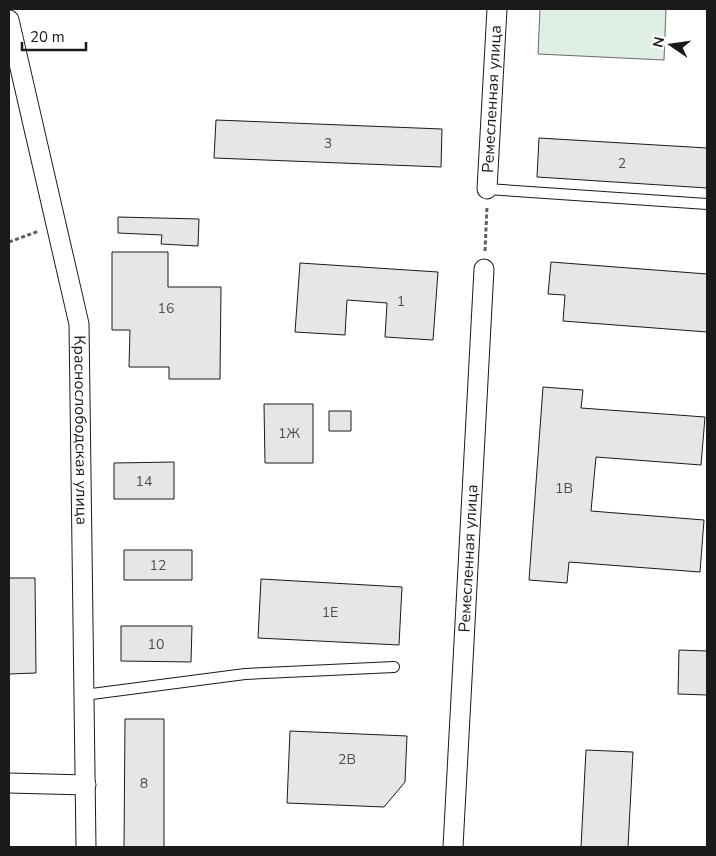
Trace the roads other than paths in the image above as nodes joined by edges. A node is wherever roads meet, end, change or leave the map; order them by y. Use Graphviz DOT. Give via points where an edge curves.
graph roads {
  1 [pos="497,9"];
  2 [pos="9,20"];
  3 [pos="487,189"];
  4 [pos="707,204"];
  5 [pos="484,269"];
  6 [pos="394,667"];
  7 [pos="84,695"];
  8 [pos="9,783"];
  9 [pos="86,785"];
  10 [pos="86,847"];
  11 [pos="452,847"];
  1 -- 3 [label="street, Ремесленная улица"];
  2 -- 7 [label="street, Краснослободская улица" via="79,324"];
  3 -- 4 [label="lane"];
  5 -- 11 [label="street, Ремесленная улица"];
  6 -- 7 [label="lane" via="245,674"];
  7 -- 9 [label="street, Краснослободская улица"];
  8 -- 9 [label="street"];
  9 -- 10 [label="street, Краснослободская улица"];
}
